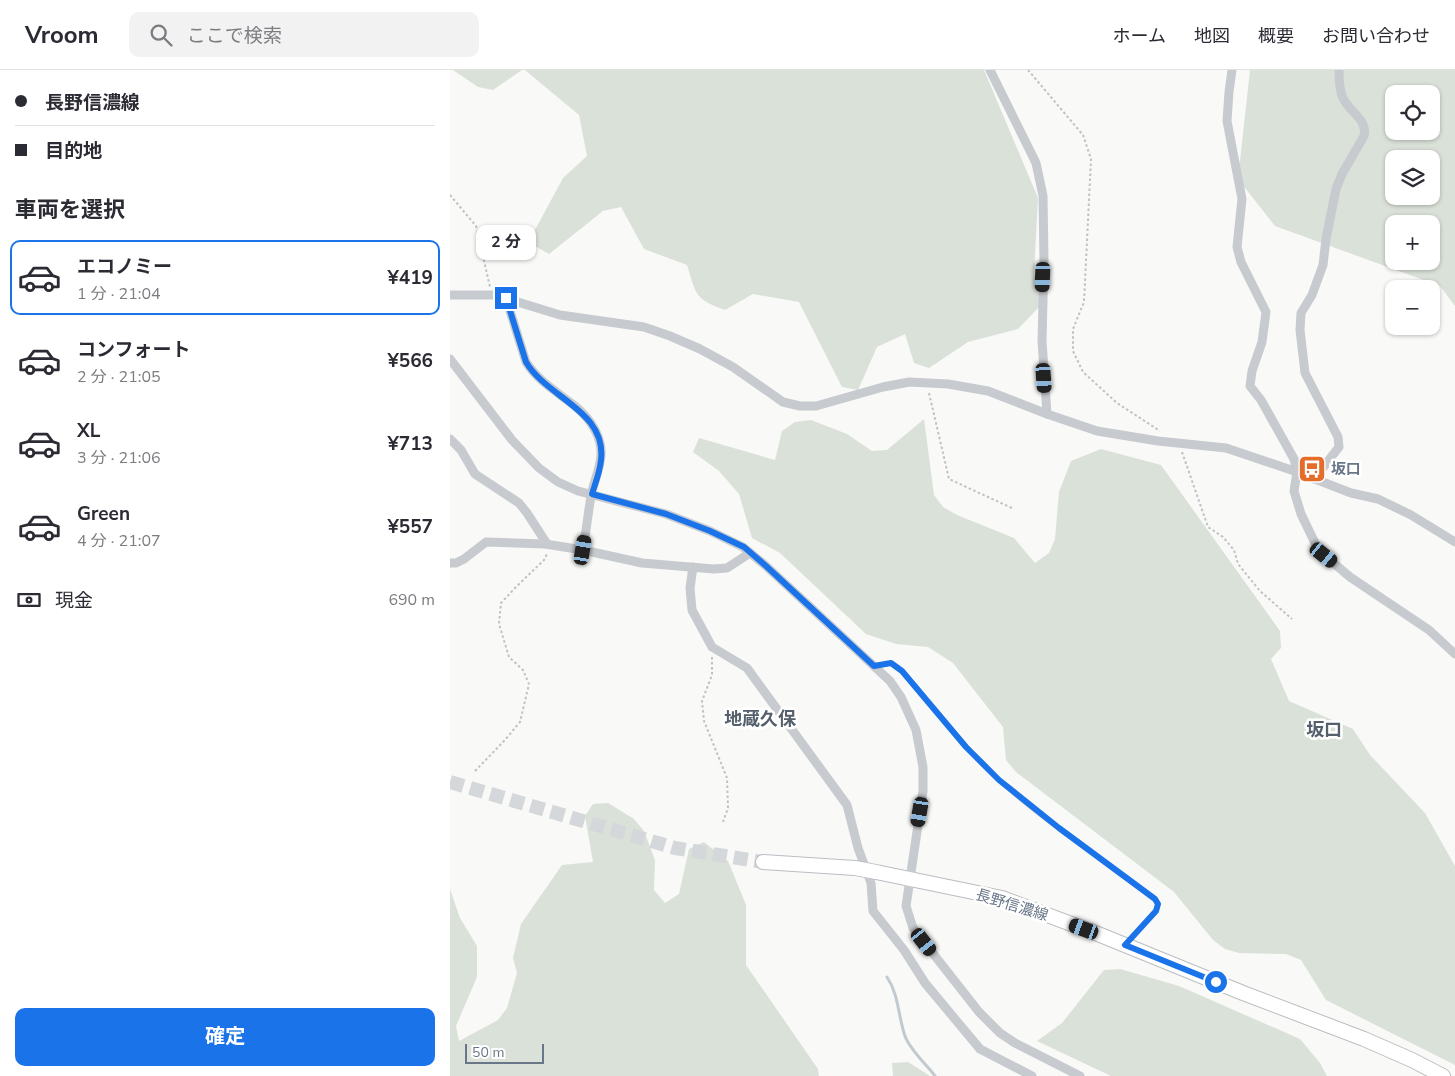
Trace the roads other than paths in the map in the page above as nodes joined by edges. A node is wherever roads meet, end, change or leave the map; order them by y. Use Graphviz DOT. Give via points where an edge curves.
graph roads {
  1 [pos="990,70"];
  2 [pos="1232,70"];
  3 [pos="1339,70"];
  4 [pos="450,295"];
  5 [pos="506,298"];
  6 [pos="450,359"];
  7 [pos="1047,414"];
  8 [pos="450,439"];
  9 [pos="1297,472"];
  10 [pos="1314,479"];
  11 [pos="592,494"];
  12 [pos="1455,542"];
  13 [pos="549,545"];
  14 [pos="583,550"];
  15 [pos="750,553"];
  16 [pos="450,562"];
  17 [pos="693,568"];
  18 [pos="1455,654"];
  19 [pos="874,666"];
  20 [pos="763,862"];
  21 [pos="910,879"];
  22 [pos="1125,945"];
  23 [pos="1032,1076"];
  24 [pos="1080,1076"];
  25 [pos="1443,1076"];
  1 -- 7 [label="street" via="1036,163 1043,196 1042,341"];
  2 -- 9 [label="street" via="1227,121 1242,199 1237,247 1266,312 1250,386 1294,459"];
  3 -- 10 [label="street" via="1342,98 1365,131 1336,189 1320,277 1301,313 1304,373 1338,438 1339,447"];
  4 -- 5 [label="street"];
  5 -- 7 [label="street" via="560,315 644,326 733,367 782,402 800,406 816,406 909,382 988,391"];
  5 -- 11 [label="street" via="531,370 587,417 600,442 601,460"];
  6 -- 11 [label="street" via="512,440 539,468 558,482"];
  7 -- 9 [label="street" via="1096,430 1226,448"];
  8 -- 13 [label="street" via="461,450 475,474 519,503"];
  9 -- 10 [label="street"];
  9 -- 18 [label="street" via="1294,491 1301,514 1324,555 1350,577 1422,625"];
  10 -- 12 [label="street" via="1378,499"];
  11 -- 14 [label="street"];
  11 -- 15 [label="street" via="666,514 710,531"];
  13 -- 14 [label="street"];
  13 -- 16 [label="street" via="486,542 464,559"];
  14 -- 17 [label="street" via="642,563"];
  15 -- 17 [label="street" via="727,568"];
  15 -- 19 [label="street"];
  17 -- 23 [label="street" via="690,588 692,610 712,647 748,668 847,805 871,883 874,911 925,983 980,1049"];
  19 -- 21 [label="street" via="901,697 920,747 923,791"];
  19 -- 22 [label="lane" via="891,663 902,671 966,747 999,780 1155,899 1158,904 1156,911"];
  20 -- 21 [label="main road, 長野信濃線, bridge" via="855,868"];
  21 -- 22 [label="main road, 長野信濃線" via="1002,898"];
  21 -- 24 [label="street" via="906,906 913,928 979,1012 1014,1044"];
  22 -- 25 [label="main road, 長野信濃線" via="1364,1039"];
}
